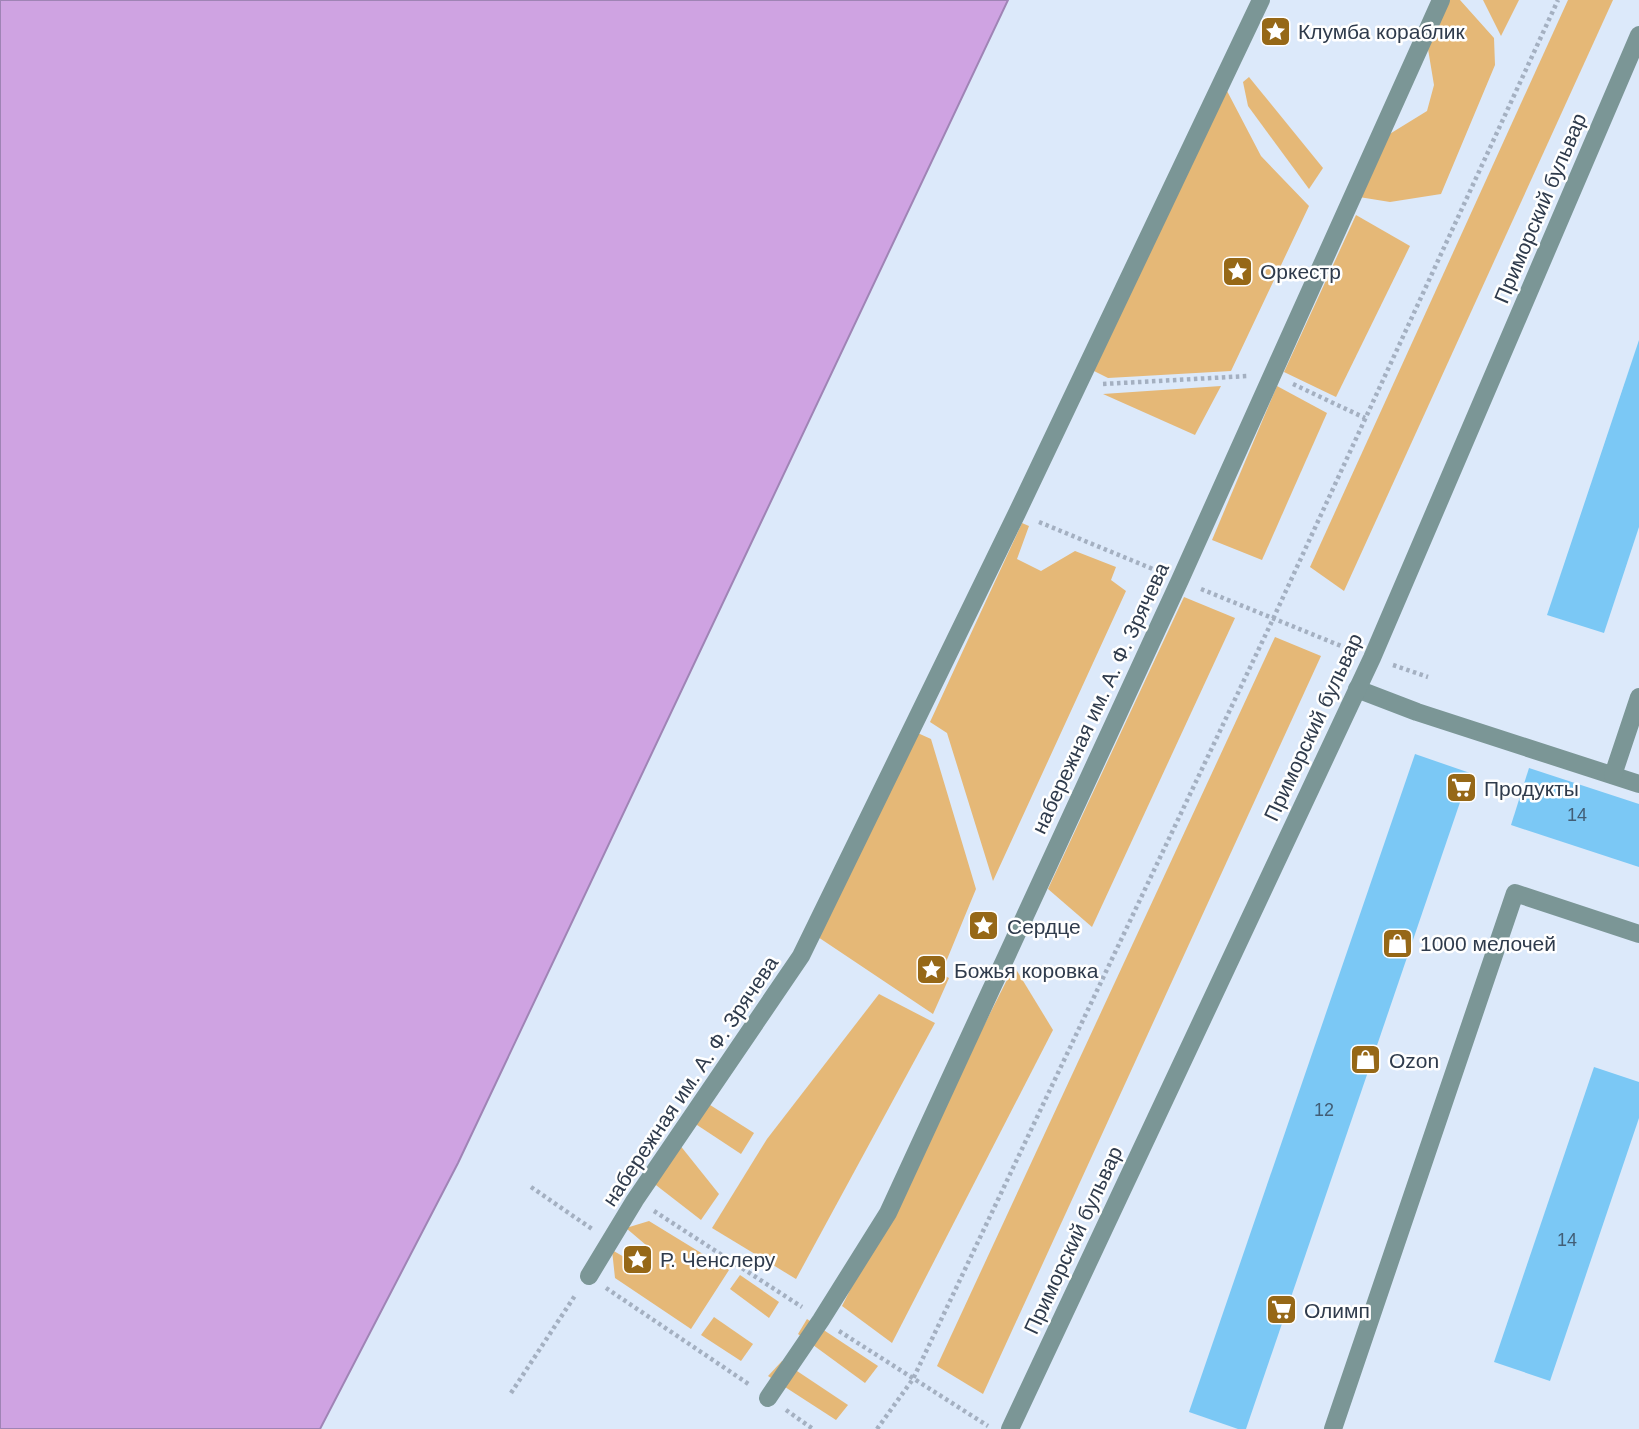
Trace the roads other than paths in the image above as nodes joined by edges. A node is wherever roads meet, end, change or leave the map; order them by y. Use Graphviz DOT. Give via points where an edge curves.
graph roads {
  1 [pos="1261,0"];
  2 [pos="1441,0"];
  3 [pos="1639,35"];
  4 [pos="1357,689"];
  5 [pos="1639,697"];
  6 [pos="1613,775"];
  7 [pos="1639,784"];
  8 [pos="1639,934"];
  9 [pos="589,1276"];
  10 [pos="768,1398"];
  11 [pos="1010,1429"];
  12 [pos="1333,1429"];
  1 -- 9 [label="street, набережная им. А. Ф. Зрячева" via="801,956 635,1200"];
  2 -- 10 [label="street, набережная им. А. Ф. Зрячева" via="888,1213"];
  3 -- 4 [label="street, Приморский бульвар"];
  4 -- 6 [label="street"];
  4 -- 11 [label="street, Приморский бульвар"];
  5 -- 6 [label="street"];
  6 -- 7 [label="street"];
  8 -- 12 [label="street" via="1516,893"];
}
